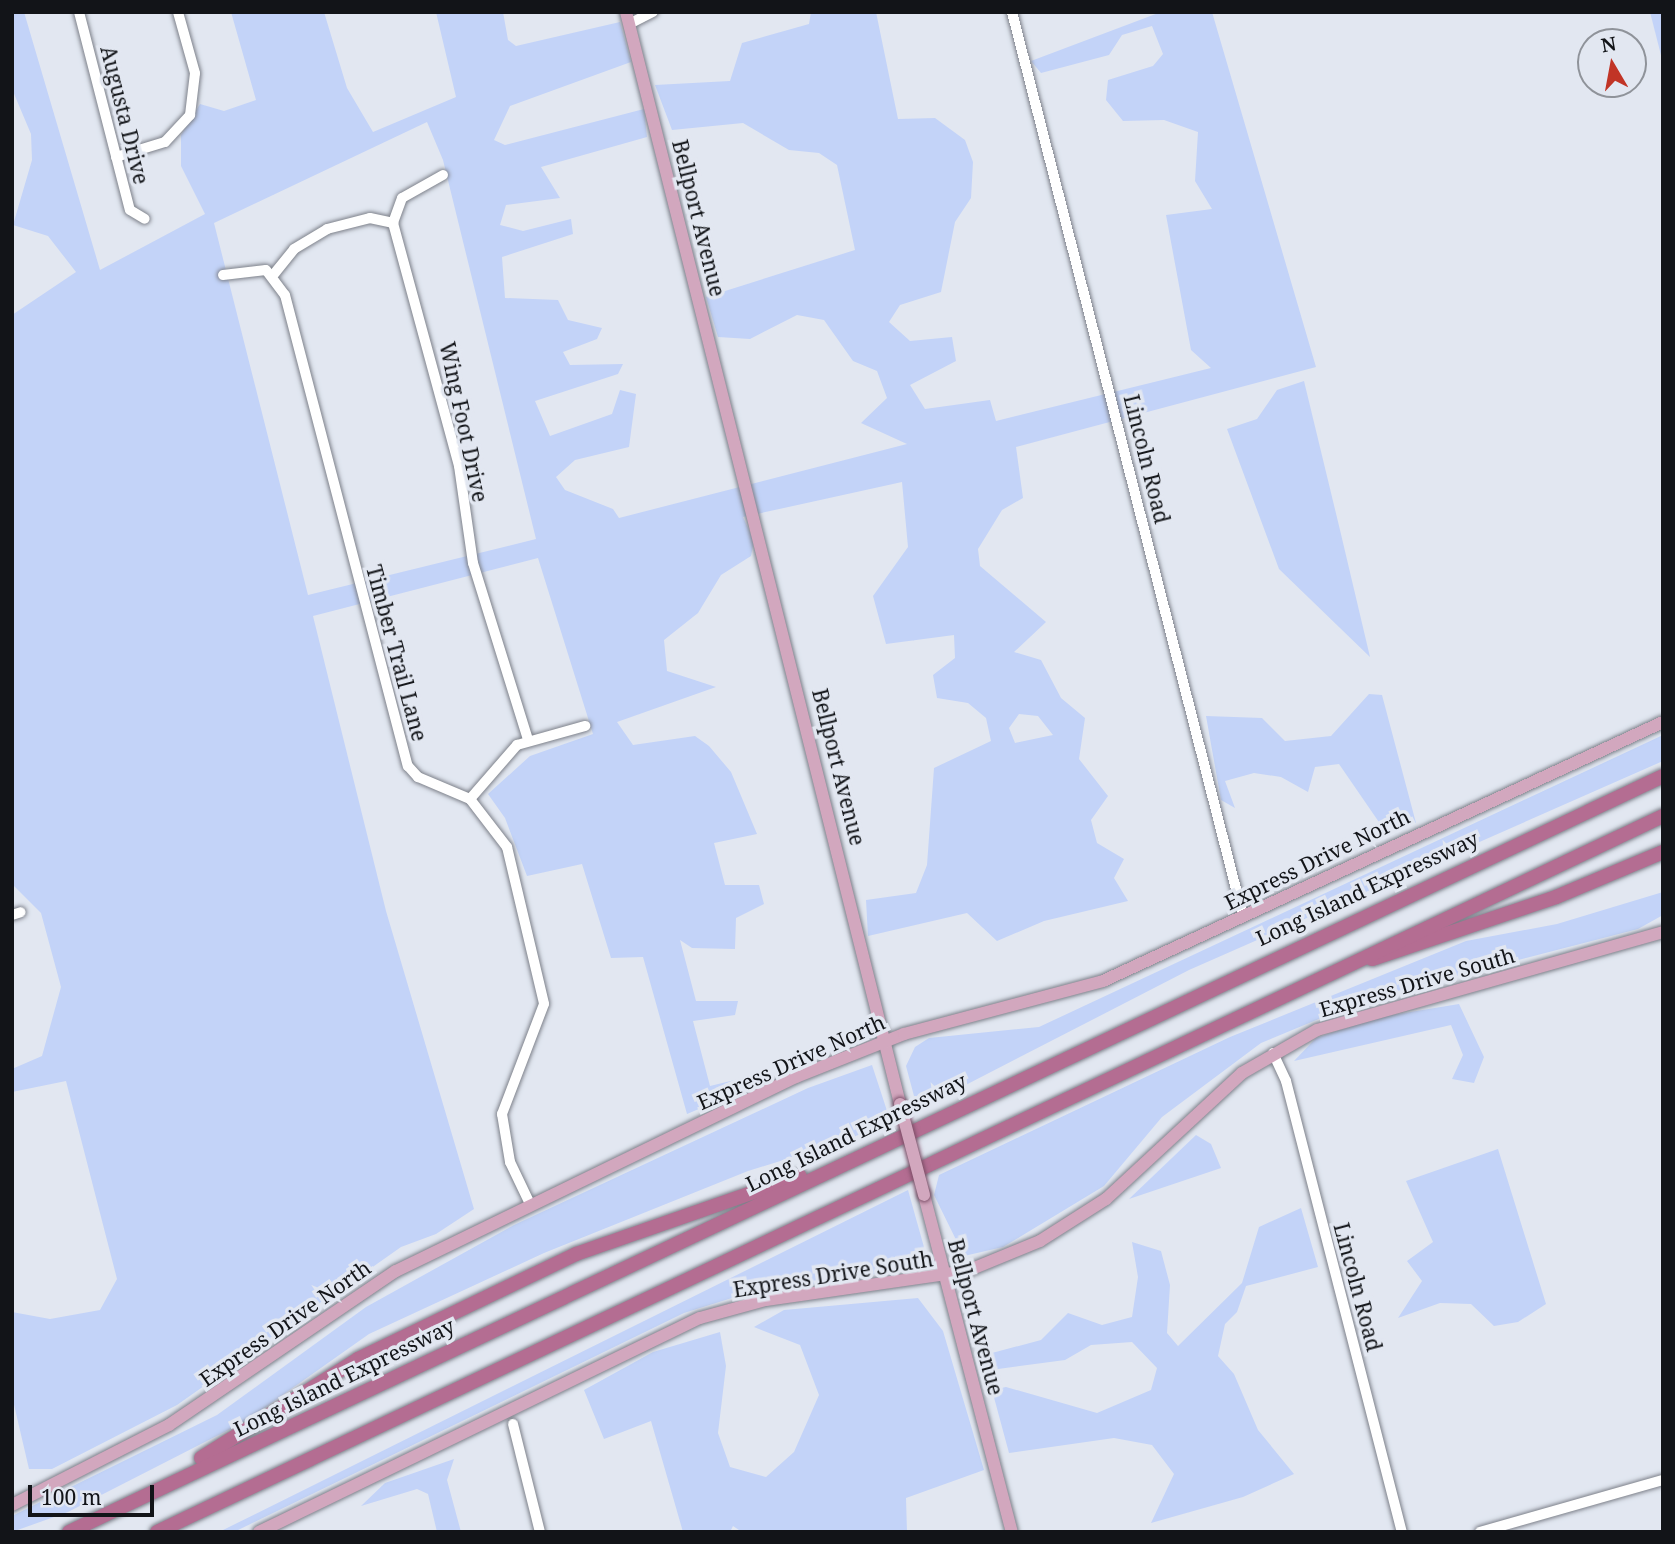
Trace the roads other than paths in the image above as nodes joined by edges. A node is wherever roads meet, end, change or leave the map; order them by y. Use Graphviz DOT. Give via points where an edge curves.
graph roads {
  1 [pos="79,12"];
  2 [pos="178,12"];
  3 [pos="653,12"];
  4 [pos="1012,12"];
  5 [pos="628,18"];
  6 [pos="117,157"];
  7 [pos="443,175"];
  8 [pos="145,219"];
  9 [pos="393,223"];
  10 [pos="274,274"];
  11 [pos="223,275"];
  12 [pos="1663,722"];
  13 [pos="585,726"];
  14 [pos="528,740"];
  15 [pos="1663,775"];
  16 [pos="470,799"];
  17 [pos="1663,816"];
  18 [pos="1663,852"];
  19 [pos="1243,916"];
  20 [pos="1663,932"];
  21 [pos="1315,977"];
  22 [pos="884,1041"];
  23 [pos="1273,1053"];
  24 [pos="821,1172"];
  25 [pos="530,1204"];
  26 [pos="946,1276"];
  27 [pos="513,1424"];
  28 [pos="1663,1480"];
  29 [pos="170,1483"];
  30 [pos="12,1505"];
  31 [pos="163,1529"];
  32 [pos="69,1532"];
  33 [pos="259,1532"];
  34 [pos="540,1532"];
  35 [pos="1012,1532"];
  36 [pos="1402,1532"];
  37 [pos="1480,1532"];
  1 -- 6 [label="street, Augusta Drive"];
  2 -- 6 [label="street" via="195,73 190,115 165,142"];
  3 -- 5 [label="street"];
  4 -- 19 [label="street, Lincoln Road"];
  5 -- 22 [label="main road, Bellport Avenue"];
  6 -- 8 [label="street, Augusta Drive" via="130,209"];
  7 -- 9 [label="street" via="402,198"];
  9 -- 10 [label="street" via="370,218 327,229 294,249"];
  9 -- 14 [label="street, Wing Foot Drive" via="459,466 473,564"];
  10 -- 11 [label="street" via="250,268"];
  10 -- 16 [label="street, Timber Trail Lane" via="291,317 401,749 418,777"];
  12 -- 19 [label="main road, Express Drive North"];
  13 -- 14 [label="street"];
  14 -- 16 [label="street" via="496,764"];
  15 -- 24 [label="highway, Long Island Expressway"];
  16 -- 25 [label="street, Timber Trail Lane" via="507,847 543,992 538,1026 502,1114 510,1162"];
  17 -- 21 [label="highway"];
  18 -- 21 [label="highway" via="1556,897"];
  19 -- 22 [label="main road, Express Drive North" via="1083,989"];
  20 -- 23 [label="main road, Express Drive South" via="1355,1016"];
  21 -- 31 [label="highway"];
  22 -- 25 [label="main road, Express Drive North"];
  22 -- 26 [label="main road, Bellport Avenue, bridge"];
  23 -- 26 [label="main road, Express Drive South" via="1215,1094 1090,1211 1023,1249"];
  23 -- 36 [label="street, Lincoln Road" via="1286,1082"];
  24 -- 29 [label="highway, Long Island Expressway"];
  24 -- 29 [label="highway" via="786,1178 563,1259 358,1359"];
  25 -- 30 [label="main road, Express Drive North" via="357,1294 142,1441"];
  26 -- 33 [label="main road, Express Drive South" via="766,1300 700,1318"];
  26 -- 35 [label="main road, Bellport Avenue"];
  27 -- 34 [label="street"];
  28 -- 37 [label="street"];
  29 -- 32 [label="highway, Long Island Expressway"];
}
